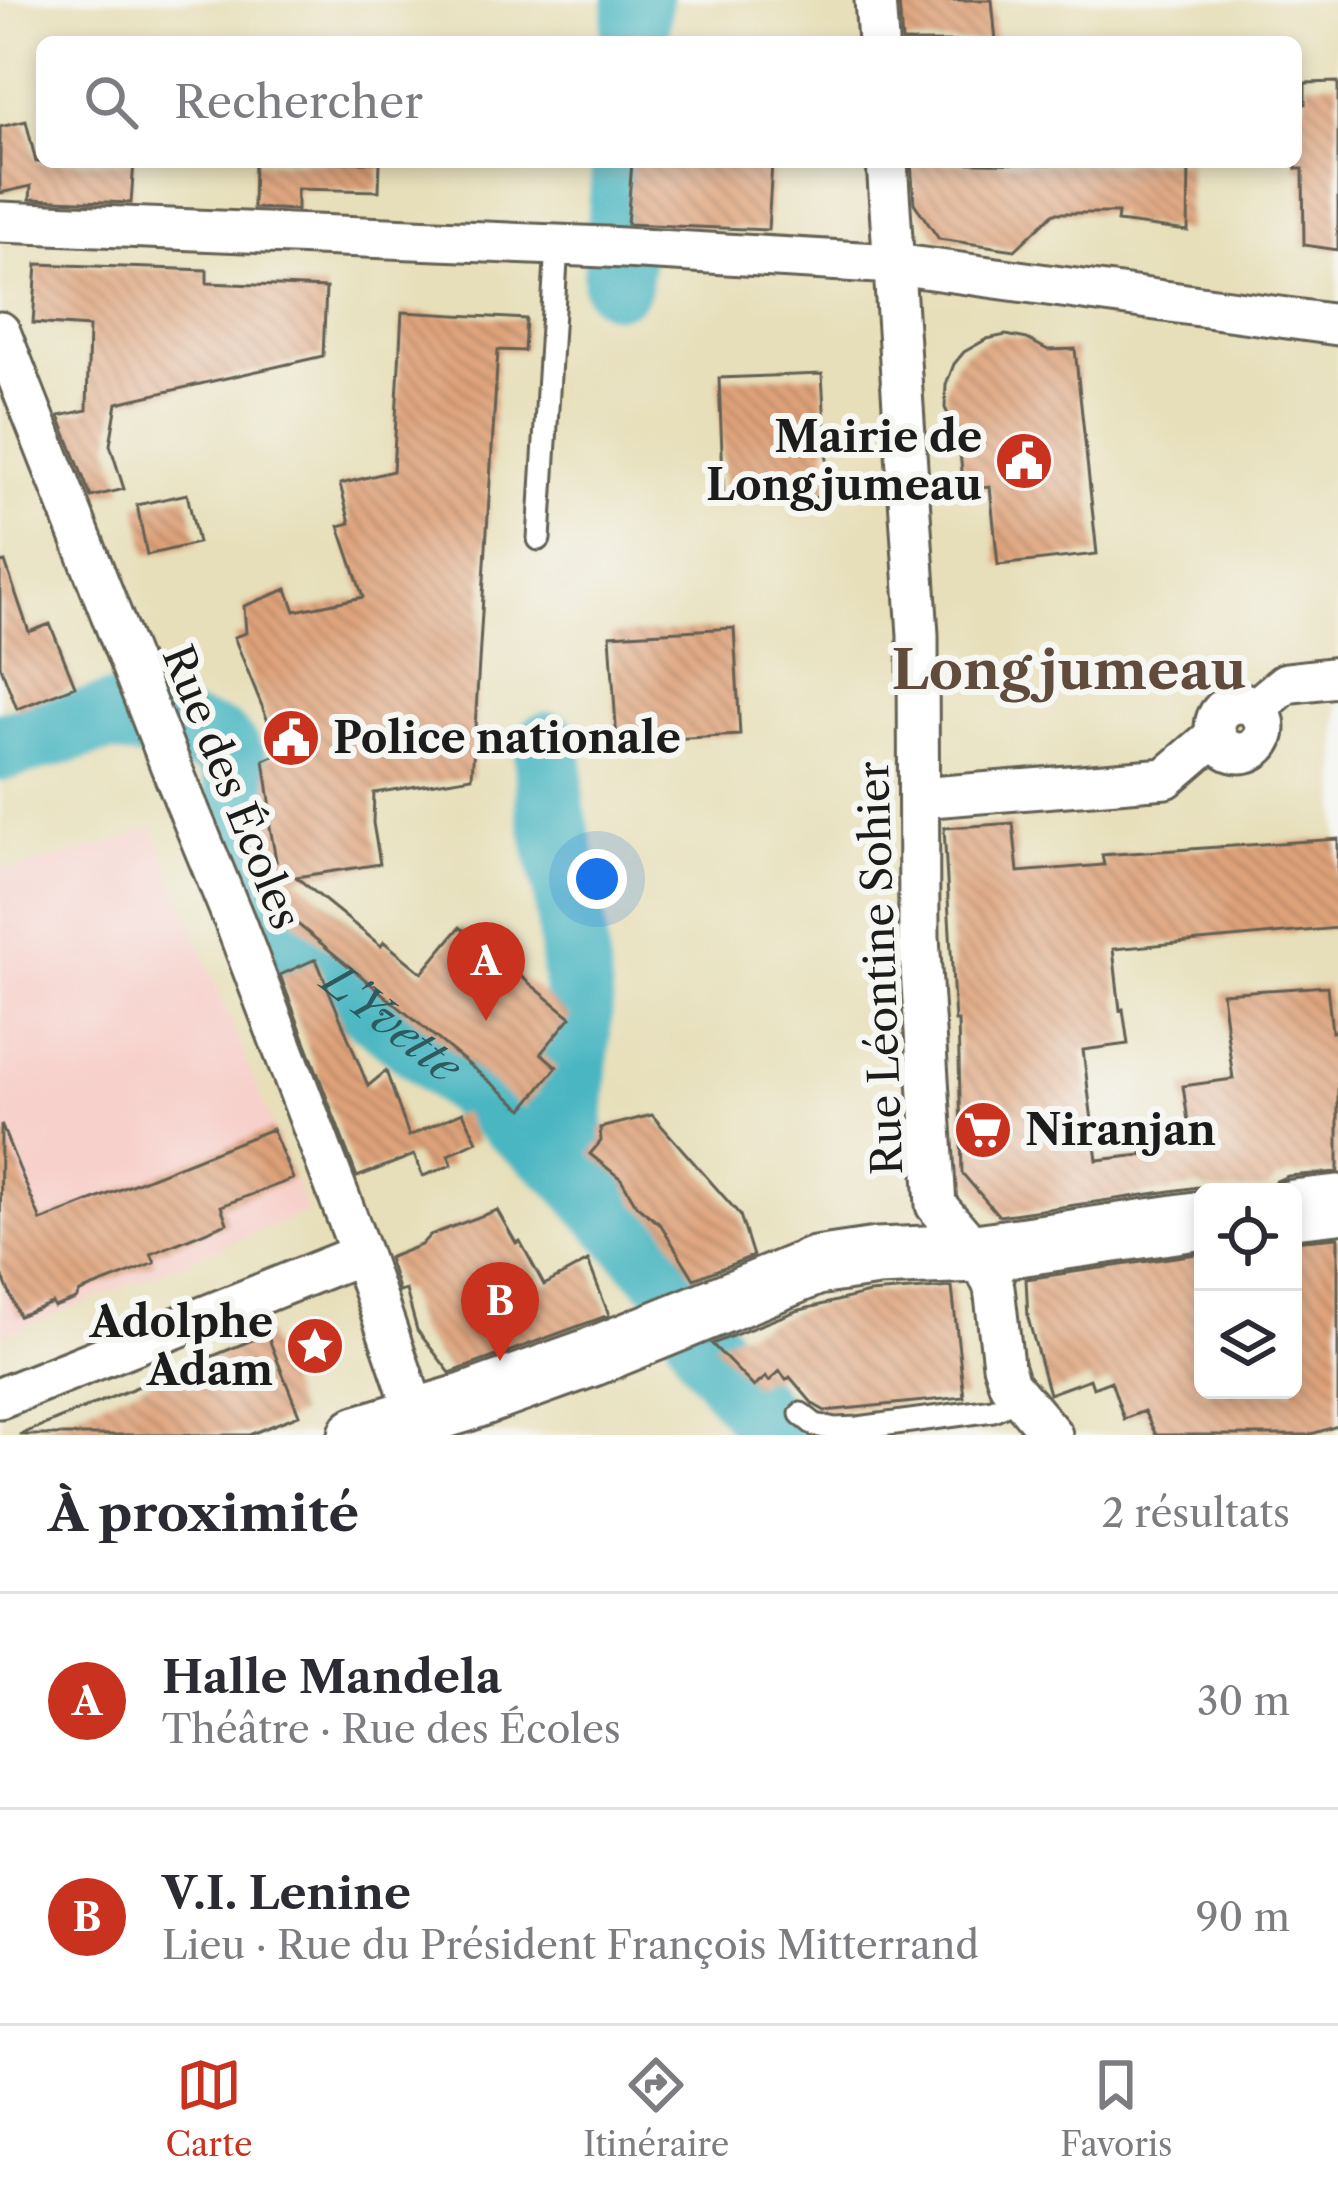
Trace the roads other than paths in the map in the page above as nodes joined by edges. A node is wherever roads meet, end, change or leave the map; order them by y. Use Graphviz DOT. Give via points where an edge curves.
graph roads {
  1 [pos="875,0"];
  2 [pos="878,36"];
  3 [pos="887,168"];
  4 [pos="0,222"];
  5 [pos="557,245"];
  6 [pos="895,264"];
  7 [pos="1338,325"];
  8 [pos="0,332"];
  9 [pos="539,539"];
  10 [pos="1338,677"];
  11 [pos="920,798"];
  12 [pos="1338,1204"];
  13 [pos="1302,1208"];
  14 [pos="1194,1221"];
  15 [pos="977,1253"];
  16 [pos="361,1254"];
  17 [pos="0,1398"];
  18 [pos="1018,1398"];
  19 [pos="801,1414"];
  20 [pos="416,1415"];
  21 [pos="358,1435"];
  22 [pos="1052,1435"];
  1 -- 2 [label="street"];
  3 -- 6 [label="street, Rue Léontine Sohier"];
  4 -- 5 [label="street"];
  5 -- 6 [label="street"];
  5 -- 9 [label="lane"];
  6 -- 7 [label="street"];
  6 -- 11 [label="street, Rue Léontine Sohier"];
  8 -- 16 [label="street, Rue des Écoles"];
  10 -- 11 [label="street" via="1286,683 1256,708 1226,707 1216,735 1166,778"];
  11 -- 15 [label="street, Rue Léontine Sohier" via="919,937 936,1205"];
  12 -- 13 [label="main road"];
  14 -- 15 [label="main road"];
  15 -- 18 [label="street" via="994,1287 1003,1365"];
  15 -- 20 [label="main road" via="816,1266"];
  16 -- 17 [label="street"];
  16 -- 20 [label="street, Rue des Écoles"];
  18 -- 19 [label="lane" via="993,1410 858,1428 815,1425"];
  18 -- 22 [label="street"];
  20 -- 21 [label="main road"];
}
